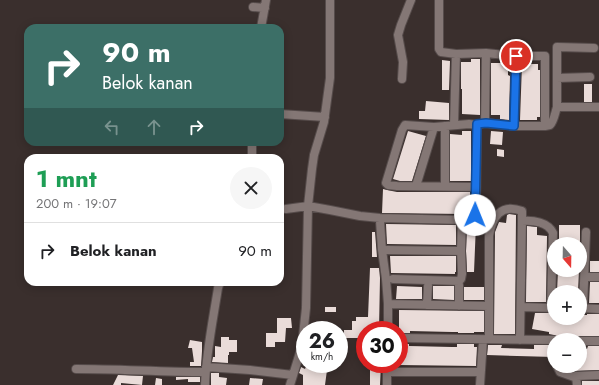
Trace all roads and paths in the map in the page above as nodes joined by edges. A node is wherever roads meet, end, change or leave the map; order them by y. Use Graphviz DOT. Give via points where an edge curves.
graph roads {
  1 [pos="330,0"];
  2 [pos="411,0"];
  3 [pos="439,0"];
  4 [pos="266,4"];
  5 [pos="253,8"];
  6 [pos="262,24"];
  7 [pos="594,48"];
  8 [pos="486,53"];
  9 [pos="456,54"];
  10 [pos="516,56"];
  11 [pos="590,77"];
  12 [pos="557,78"];
  13 [pos="402,79"];
  14 [pos="557,107"];
  15 [pos="599,107"];
  16 [pos="284,114"];
  17 [pos="325,117"];
  18 [pos="486,123"];
  19 [pos="477,124"];
  20 [pos="454,125"];
  21 [pos="445,126"];
  22 [pos="514,126"];
  23 [pos="544,126"];
  24 [pos="434,127"];
  25 [pos="416,186"];
  26 [pos="445,186"];
  27 [pos="476,187"];
  28 [pos="308,206"];
  29 [pos="286,209"];
  30 [pos="462,220"];
  31 [pos="380,221"];
  32 [pos="522,221"];
  33 [pos="586,232"];
  34 [pos="586,237"];
  35 [pos="387,250"];
  36 [pos="461,251"];
  37 [pos="584,277"];
  38 [pos="587,277"];
  39 [pos="599,277"];
  40 [pos="393,279"];
  41 [pos="459,285"];
  42 [pos="553,285"];
  43 [pos="583,285"];
  44 [pos="219,286"];
  45 [pos="428,286"];
  46 [pos="388,304"];
  47 [pos="427,305"];
  48 [pos="459,306"];
  49 [pos="489,306"];
  50 [pos="521,307"];
  51 [pos="547,308"];
  52 [pos="587,308"];
  53 [pos="599,308"];
  54 [pos="388,321"];
  55 [pos="408,338"];
  56 [pos="486,340"];
  57 [pos="520,340"];
  58 [pos="547,340"];
  59 [pos="587,341"];
  60 [pos="599,341"];
  61 [pos="76,369"];
  62 [pos="408,369"];
  63 [pos="206,370"];
  64 [pos="480,372"];
  65 [pos="387,373"];
  66 [pos="563,373"];
  67 [pos="293,375"];
  68 [pos="599,375"];
  69 [pos="576,376"];
  70 [pos="205,385"];
  71 [pos="290,385"];
  72 [pos="387,385"];
  73 [pos="480,385"];
  74 [pos="577,385"];
  1 -- 17 [label="street" via="330,78"];
  2 -- 13 [label="street" via="398,35 403,62"];
  3 -- 9 [label="street" via="439,49 441,52"];
  4 -- 5 [label="street"];
  4 -- 6 [label="street"];
  7 -- 12 [label="street" via="557,47"];
  8 -- 9 [label="street"];
  8 -- 10 [label="street"];
  8 -- 18 [label="street"];
  9 -- 20 [label="street"];
  10 -- 22 [label="street"];
  10 -- 23 [label="street" via="545,56"];
  11 -- 12 [label="street"];
  12 -- 14 [label="street"];
  14 -- 15 [label="street"];
  14 -- 23 [label="street" via="550,125"];
  16 -- 17 [label="street"];
  17 -- 28 [label="street" via="314,155"];
  18 -- 19 [label="street"];
  18 -- 22 [label="street"];
  19 -- 20 [label="street"];
  19 -- 27 [label="street"];
  20 -- 21 [label="street"];
  21 -- 24 [label="street"];
  21 -- 26 [label="street"];
  22 -- 23 [label="street"];
  24 -- 25 [label="street"];
  24 -- 25 [label="street" via="405,125 386,183 391,186"];
  25 -- 26 [label="street"];
  26 -- 27 [label="street"];
  27 -- 30 [label="street" via="475,215 472,219"];
  28 -- 29 [label="street"];
  28 -- 30 [label="street" via="380,218"];
  28 -- 67 [label="street" via="306,308 302,346"];
  30 -- 36 [label="street"];
  31 -- 46 [label="street"];
  32 -- 42 [label="street" via="538,222 552,230"];
  32 -- 49 [label="street" via="522,211 510,209 502,211 492,222 489,236"];
  32 -- 50 [label="street"];
  33 -- 34 [label="street"];
  35 -- 36 [label="street"];
  36 -- 40 [label="street" via="462,274 459,280"];
  37 -- 43 [label="street"];
  38 -- 39 [label="street"];
  41 -- 48 [label="street"];
  44 -- 63 [label="street"];
  45 -- 47 [label="street"];
  46 -- 47 [label="street"];
  46 -- 54 [label="street"];
  47 -- 48 [label="street"];
  48 -- 49 [label="street"];
  49 -- 56 [label="street"];
  50 -- 51 [label="street"];
  50 -- 57 [label="street"];
  52 -- 53 [label="street"];
  55 -- 56 [label="street"];
  56 -- 57 [label="street"];
  56 -- 64 [label="street"];
  57 -- 58 [label="street"];
  59 -- 60 [label="street"];
  61 -- 63 [label="street"];
  62 -- 64 [label="street"];
  63 -- 67 [label="street" via="250,370"];
  63 -- 70 [label="street"];
  64 -- 73 [label="street"];
  65 -- 72 [label="street"];
  66 -- 69 [label="street"];
  67 -- 71 [label="street"];
  68 -- 69 [label="street"];
  69 -- 74 [label="street"];
}
